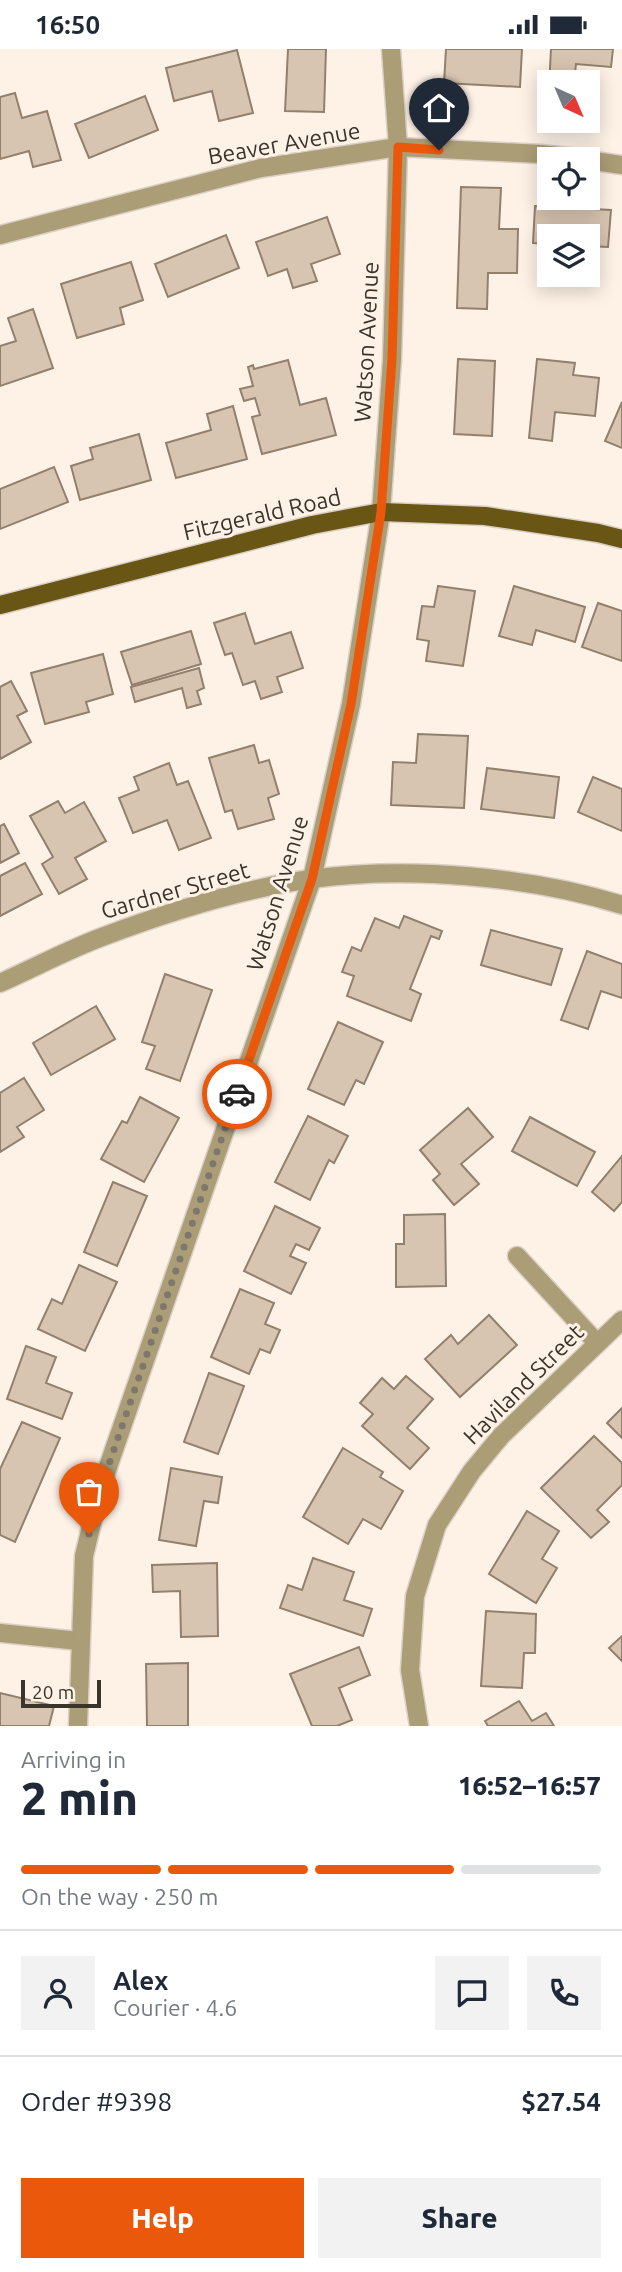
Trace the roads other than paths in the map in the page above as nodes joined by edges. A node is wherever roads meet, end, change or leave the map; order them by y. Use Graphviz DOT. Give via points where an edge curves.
graph roads {
  1 [pos="391,49"];
  2 [pos="398,147"];
  3 [pos="537,154"];
  4 [pos="600,162"];
  5 [pos="622,165"];
  6 [pos="0,235"];
  7 [pos="381,512"];
  8 [pos="622,539"];
  9 [pos="0,605"];
  10 [pos="312,879"];
  11 [pos="622,905"];
  12 [pos="0,983"];
  13 [pos="517,1256"];
  14 [pos="622,1320"];
  15 [pos="597,1343"];
  16 [pos="0,1633"];
  17 [pos="79,1641"];
  18 [pos="78,1726"];
  19 [pos="419,1726"];
  1 -- 2 [label="street, Watson Avenue"];
  2 -- 3 [label="street, Beaver Avenue"];
  2 -- 6 [label="street, Beaver Avenue" via="261,168"];
  2 -- 7 [label="street, Watson Avenue" via="392,359"];
  4 -- 5 [label="street, Beaver Avenue"];
  7 -- 8 [label="main road, Fitzgerald Road" via="485,516"];
  7 -- 9 [label="main road, Fitzgerald Road" via="312,525"];
  7 -- 10 [label="street, Watson Avenue" via="351,704"];
  10 -- 11 [label="street, Gardner Street" via="456,875 511,881"];
  10 -- 12 [label="street, Gardner Street" via="228,897 100,937"];
  10 -- 17 [label="street, Watson Avenue" via="100,1490 84,1556"];
  13 -- 15 [label="street"];
  14 -- 15 [label="street, Haviland Street"];
  15 -- 19 [label="street, Haviland Street" via="501,1436 437,1525 415,1596 410,1670"];
  16 -- 17 [label="street"];
  17 -- 18 [label="street, Watson Avenue"];
}
